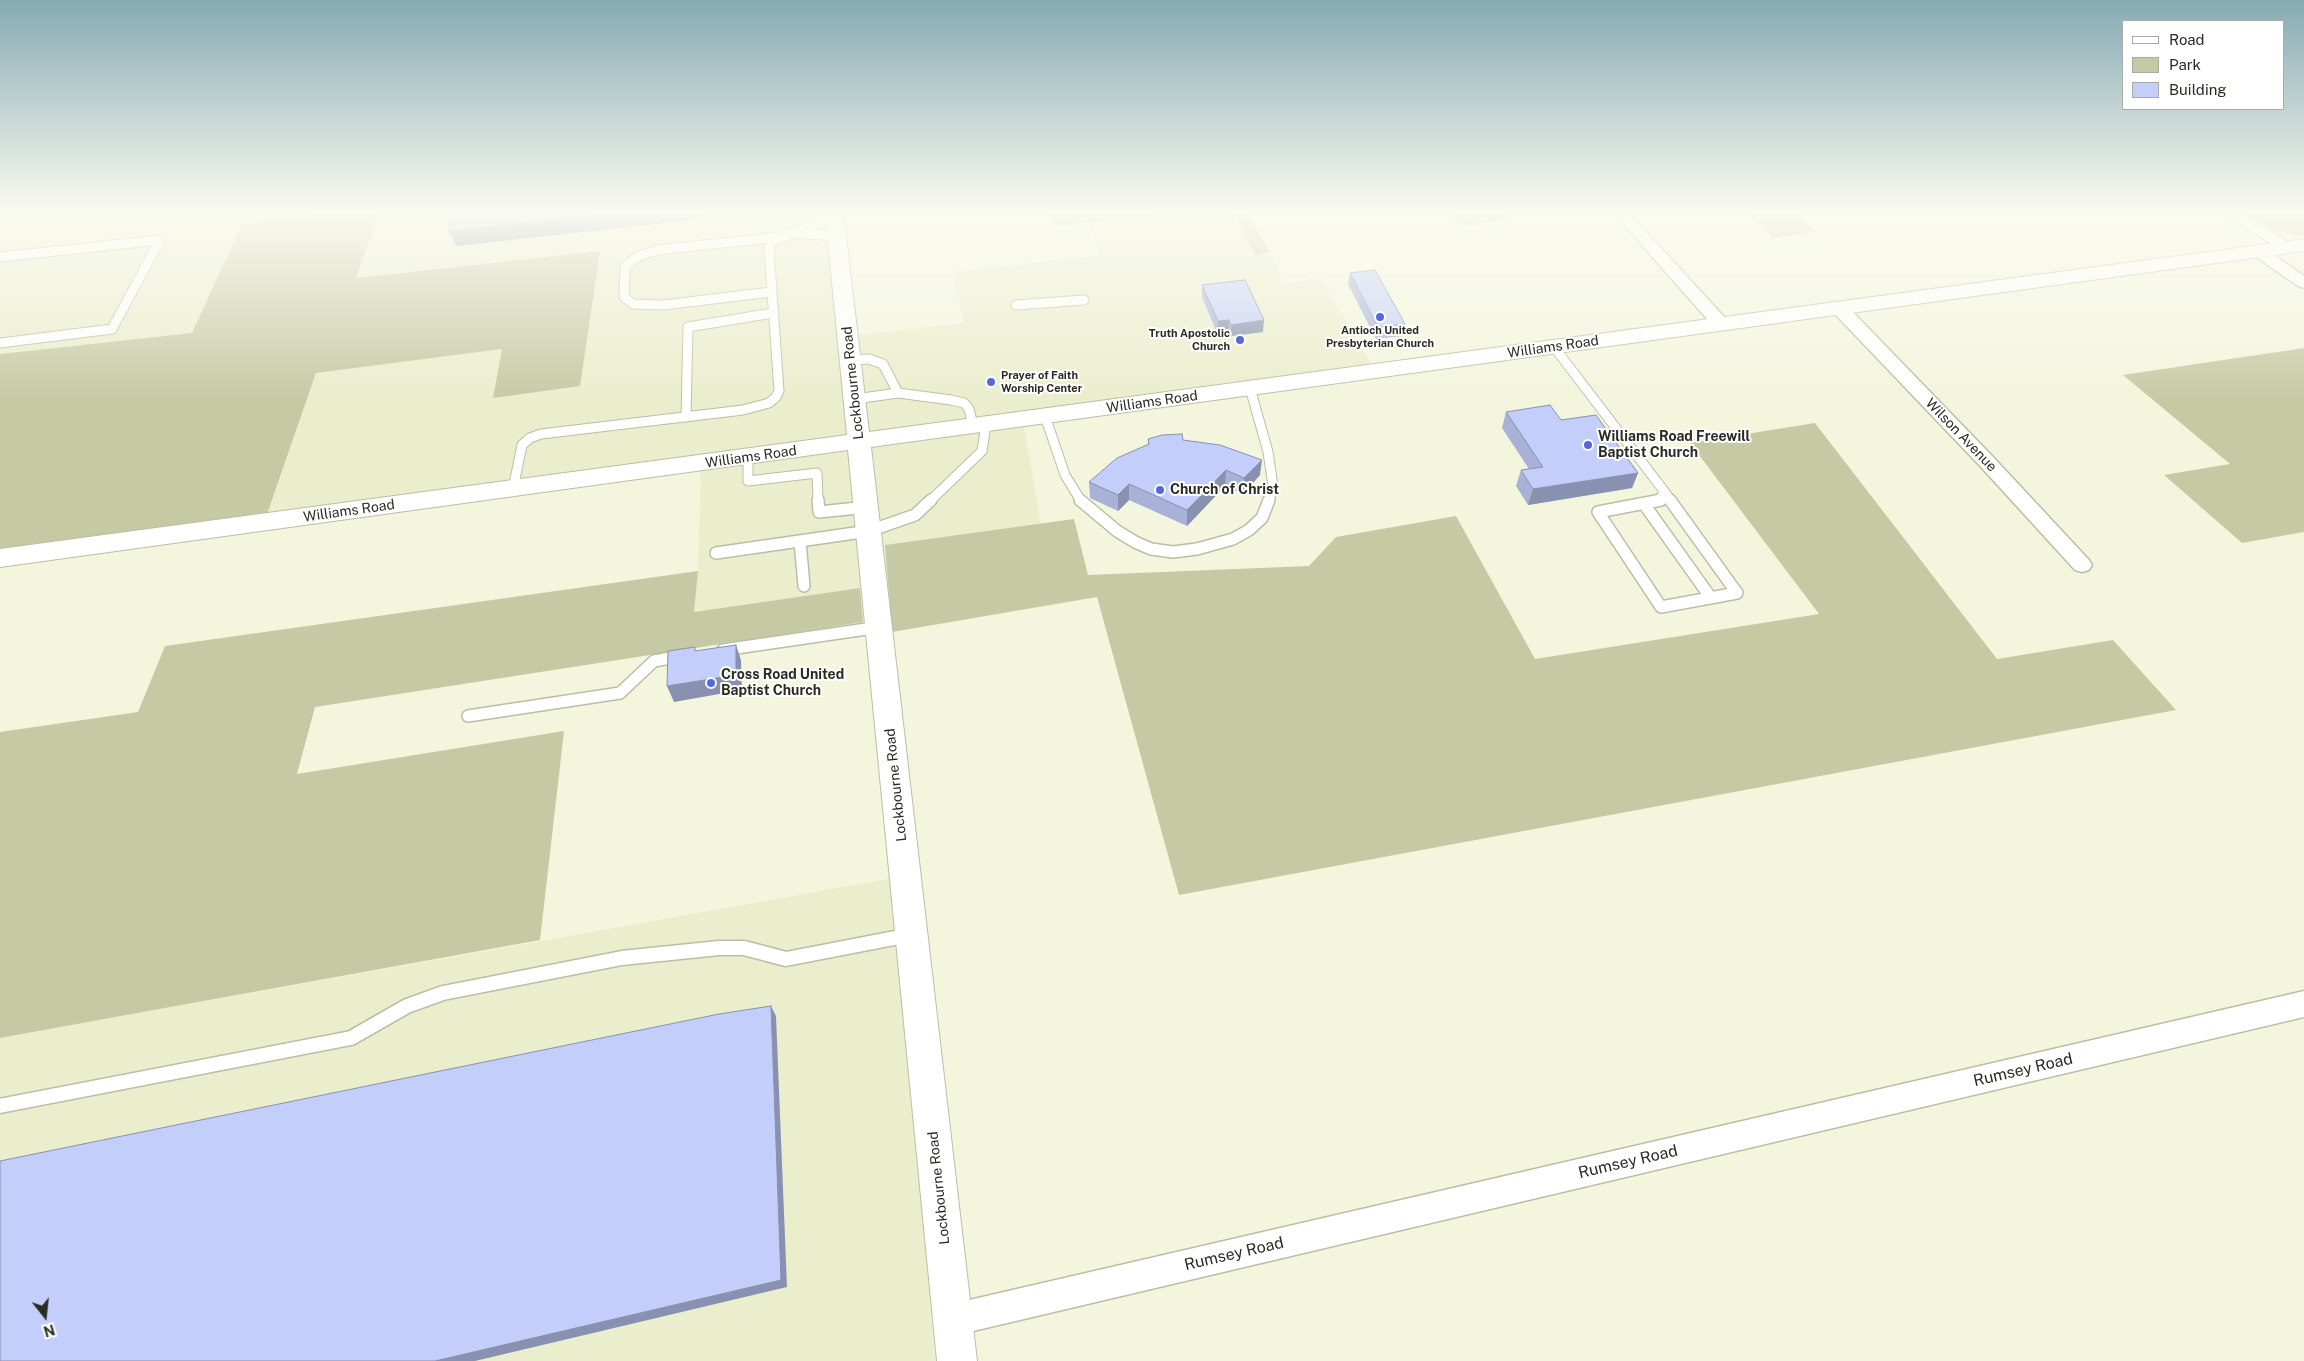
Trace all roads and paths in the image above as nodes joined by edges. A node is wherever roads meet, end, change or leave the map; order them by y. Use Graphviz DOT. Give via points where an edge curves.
graph roads {
  1 [pos="142,274"];
  2 [pos="625,274"];
  3 [pos="771,274"];
  4 [pos="841,274"];
  5 [pos="1675,274"];
  6 [pos="2093,274"];
  7 [pos="2290,274"];
  8 [pos="2304,283"];
  9 [pos="772,292"];
  10 [pos="1084,300"];
  11 [pos="1016,305"];
  12 [pos="1839,308"];
  13 [pos="773,313"];
  14 [pos="1721,324"];
  15 [pos="0,343"];
  16 [pos="1554,347"];
  17 [pos="850,360"];
  18 [pos="1250,388"];
  19 [pos="898,394"];
  20 [pos="855,399"];
  21 [pos="1045,416"];
  22 [pos="686,417"];
  23 [pos="980,425"];
  24 [pos="860,442"];
  25 [pos="748,457"];
  26 [pos="514,489"];
  27 [pos="1664,491"];
  28 [pos="1644,504"];
  29 [pos="868,519"];
  30 [pos="800,541"];
  31 [pos="716,553"];
  32 [pos="0,558"];
  33 [pos="2082,565"];
  34 [pos="804,586"];
  35 [pos="1711,598"];
  36 [pos="880,627"];
  37 [pos="712,651"];
  38 [pos="693,654"];
  39 [pos="468,716"];
  40 [pos="912,935"];
  41 [pos="2304,1004"];
  42 [pos="0,1106"];
  43 [pos="952,1320"];
  44 [pos="957,1361"];
  1 -- 15 [label="lane" via="112,330"];
  2 -- 9 [label="lane" via="624,297 633,304 664,305"];
  3 -- 9 [label="lane"];
  4 -- 17 [label="main road, Lockbourne Road"];
  5 -- 14 [label="street"];
  6 -- 12 [label="main road, Williams Road"];
  7 -- 8 [label="street"];
  9 -- 13 [label="lane"];
  10 -- 11 [label="lane"];
  12 -- 14 [label="main road, Williams Road"];
  12 -- 33 [label="street, Wilson Avenue"];
  13 -- 22 [label="lane" via="688,327"];
  13 -- 22 [label="lane" via="779,391 776,398 756,408"];
  14 -- 16 [label="main road, Williams Road"];
  16 -- 18 [label="main road, Williams Road"];
  16 -- 27 [label="lane"];
  17 -- 19 [label="lane" via="869,359 882,364"];
  17 -- 20 [label="main road, Lockbourne Road"];
  18 -- 21 [label="main road, Williams Road"];
  18 -- 21 [label="lane" via="1268,452 1273,486 1267,507 1262,518 1249,530 1233,539 1197,549 1173,552 1152,549 1117,532 1082,502 1065,475"];
  19 -- 20 [label="lane"];
  19 -- 23 [label="lane" via="964,403"];
  20 -- 24 [label="main road, Lockbourne Road"];
  21 -- 23 [label="main road, Williams Road"];
  22 -- 26 [label="lane" via="567,430 530,438 522,445 519,454"];
  23 -- 24 [label="main road, Williams Road"];
  23 -- 29 [label="lane" via="982,452 915,515"];
  24 -- 25 [label="main road, Williams Road"];
  24 -- 29 [label="main road, Lockbourne Road"];
  25 -- 26 [label="main road, Williams Road"];
  25 -- 29 [label="lane" via="748,481 817,473 819,512"];
  26 -- 32 [label="main road, Williams Road"];
  27 -- 28 [label="lane" via="1660,501"];
  27 -- 35 [label="lane" via="1737,593"];
  28 -- 35 [label="lane"];
  28 -- 35 [label="lane" via="1598,512 1661,607"];
  29 -- 30 [label="lane"];
  29 -- 36 [label="main road, Lockbourne Road"];
  30 -- 31 [label="lane"];
  30 -- 34 [label="lane"];
  36 -- 37 [label="lane"];
  36 -- 40 [label="main road, Lockbourne Road"];
  38 -- 39 [label="lane" via="654,661 620,693"];
  40 -- 42 [label="lane" via="786,959 744,948 622,958 443,993 407,1006 351,1038"];
  40 -- 43 [label="main road, Lockbourne Road"];
  41 -- 43 [label="street, Rumsey Road"];
  43 -- 44 [label="main road, Lockbourne Road"];
}
